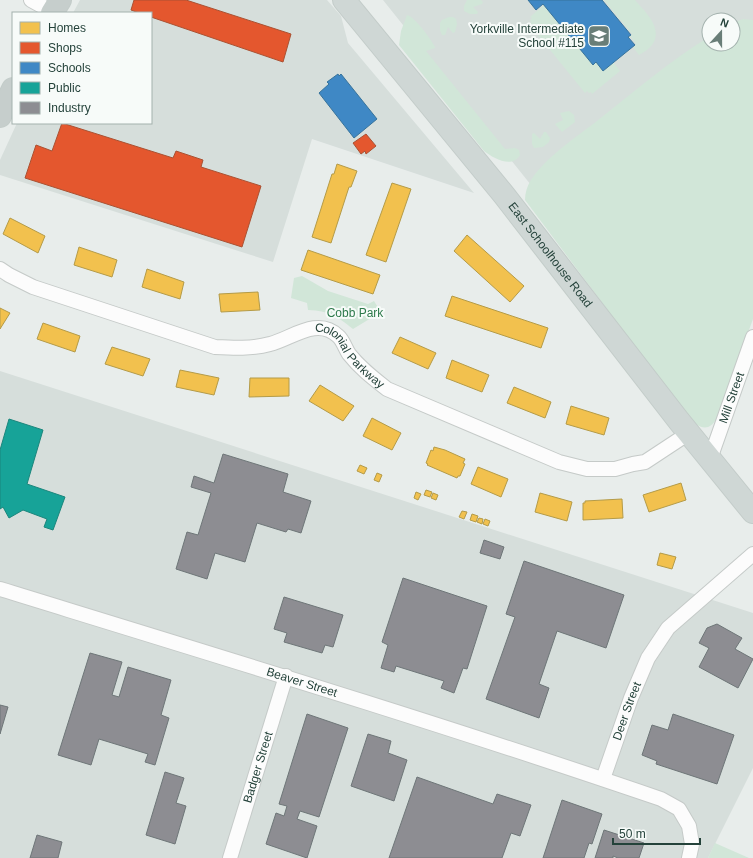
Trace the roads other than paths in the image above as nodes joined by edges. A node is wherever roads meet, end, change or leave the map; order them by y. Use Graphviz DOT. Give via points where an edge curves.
graph roads {
  1 [pos="31,0"];
  2 [pos="344,0"];
  3 [pos="55,8"];
  4 [pos="12,91"];
  5 [pos="0,116"];
  6 [pos="0,268"];
  7 [pos="753,337"];
  8 [pos="689,433"];
  9 [pos="710,459"];
  10 [pos="753,512"];
  11 [pos="753,554"];
  12 [pos="0,589"];
  13 [pos="286,676"];
  14 [pos="603,779"];
  15 [pos="230,858"];
  16 [pos="689,858"];
  1 -- 3 [label="street"];
  2 -- 8 [label="main road, East Schoolhouse Road" via="504,195"];
  4 -- 5 [label="highway"];
  6 -- 8 [label="street, Colonial Parkway" via="33,287 215,346 241,348 270,344 314,328 327,329 338,336 364,371 387,389 559,462 587,469 615,468 645,462"];
  7 -- 9 [label="street, Mill Street"];
  8 -- 9 [label="main road, East Schoolhouse Road"];
  9 -- 10 [label="main road, East Schoolhouse Road"];
  11 -- 14 [label="street, Deer Street" via="668,628 648,658"];
  12 -- 13 [label="street, Beaver Street"];
  13 -- 14 [label="street, Beaver Street"];
  13 -- 15 [label="street, Badger Street"];
  14 -- 16 [label="street" via="661,799 679,809 689,826 692,844"];
}
